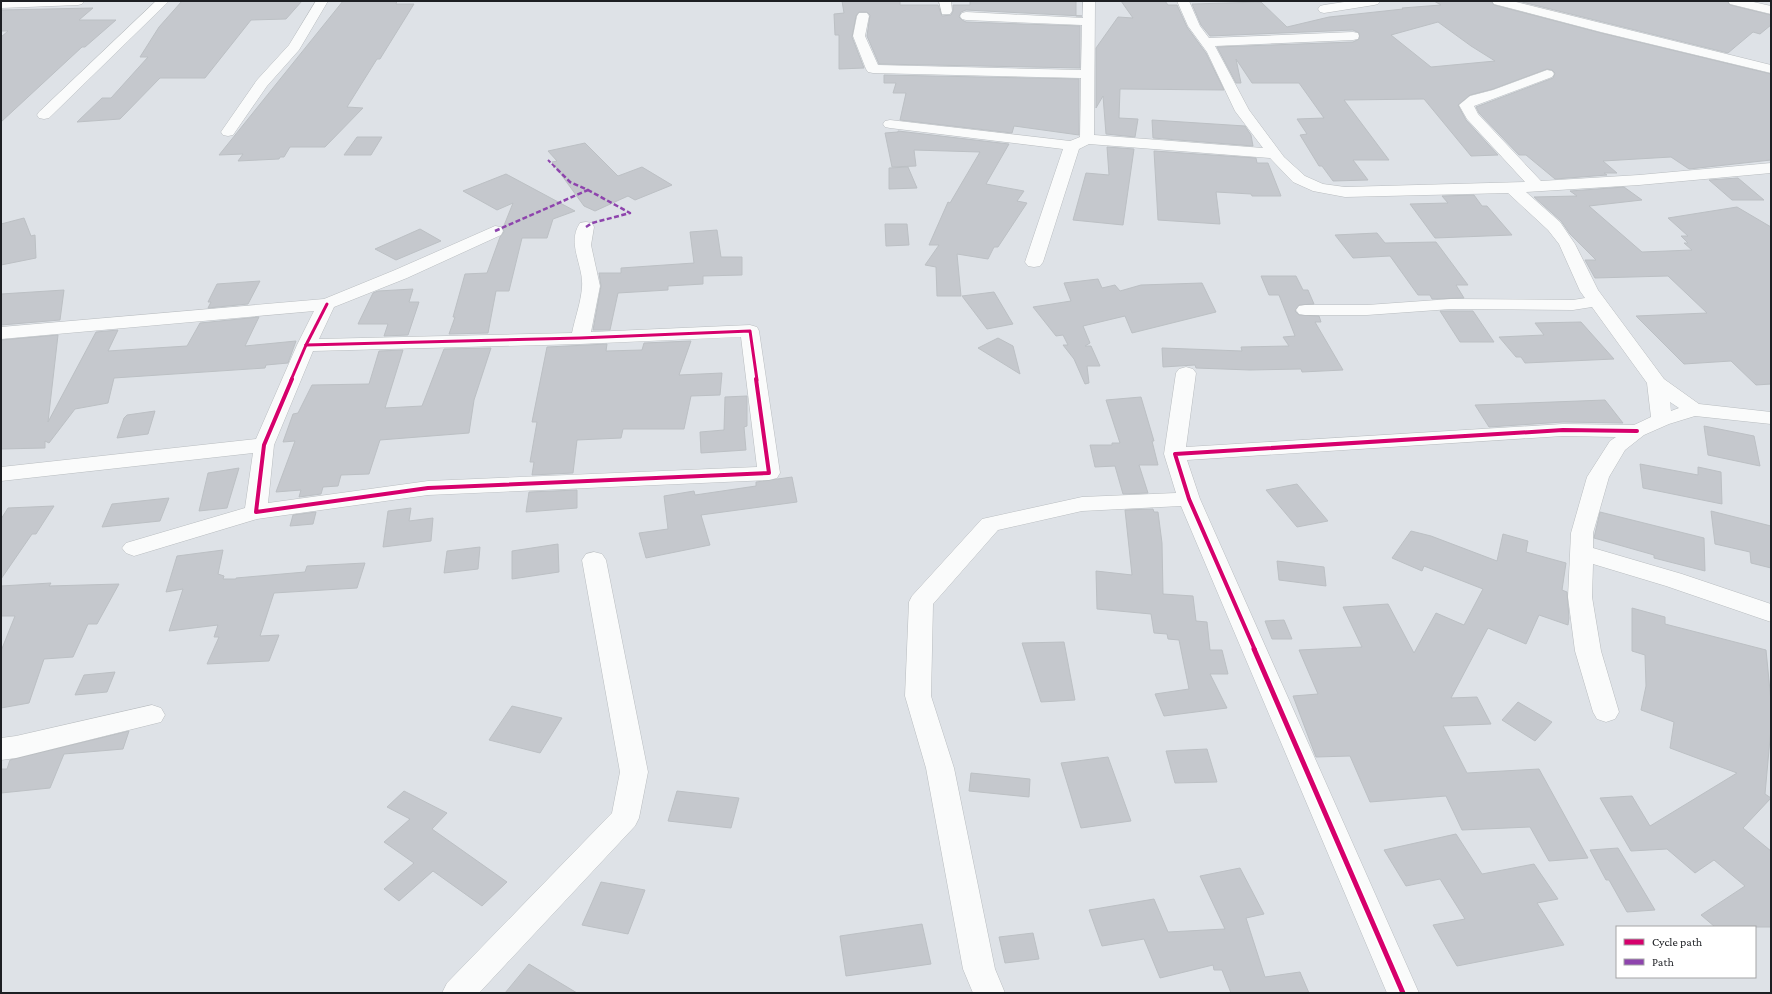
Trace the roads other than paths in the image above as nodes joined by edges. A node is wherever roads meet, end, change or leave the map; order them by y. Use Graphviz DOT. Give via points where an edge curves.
graph roads {
  1 [pos="78,1"];
  2 [pos="163,1"];
  3 [pos="322,1"];
  4 [pos="1089,1"];
  5 [pos="1183,1"];
  6 [pos="1374,1"];
  7 [pos="1498,1"];
  8 [pos="1734,1"];
  9 [pos="1,4"];
  10 [pos="1324,9"];
  11 [pos="1771,10"];
  12 [pos="863,16"];
  13 [pos="966,16"];
  14 [pos="1088,22"];
  15 [pos="1353,36"];
  16 [pos="1206,42"];
  17 [pos="1771,69"];
  18 [pos="1089,74"];
  19 [pos="1547,74"];
  20 [pos="44,115"];
  21 [pos="890,124"];
  22 [pos="228,132"];
  23 [pos="1088,139"];
  24 [pos="1072,146"];
  25 [pos="1275,154"];
  26 [pos="1771,168"];
  27 [pos="1752,170"];
  28 [pos="1771,184"];
  29 [pos="1537,186"];
  30 [pos="1512,188"];
  31 [pos="586,227"];
  32 [pos="495,231"];
  33 [pos="1034,262"];
  34 [pos="1597,301"];
  35 [pos="327,304"];
  36 [pos="1306,310"];
  37 [pos="1,332"];
  38 [pos="580,338"];
  39 [pos="306,345"];
  40 [pos="1186,373"];
  41 [pos="1657,383"];
  42 [pos="1694,410"];
  43 [pos="1771,418"];
  44 [pos="1662,420"];
  45 [pos="1637,432"];
  46 [pos="264,444"];
  47 [pos="1175,454"];
  48 [pos="1,474"];
  49 [pos="1189,499"];
  50 [pos="256,512"];
  51 [pos="134,548"];
  52 [pos="1581,552"];
  53 [pos="594,560"];
  54 [pos="1771,613"];
  55 [pos="1606,712"];
  56 [pos="152,715"];
  57 [pos="1,749"];
  58 [pos="458,993"];
  59 [pos="989,993"];
  60 [pos="1402,993"];
  1 -- 9 [label="street"];
  2 -- 20 [label="street"];
  3 -- 22 [label="street" via="294,47 262,83"];
  4 -- 14 [label="street"];
  5 -- 16 [label="street" via="1194,26"];
  6 -- 10 [label="street"];
  7 -- 17 [label="street"];
  8 -- 11 [label="street"];
  12 -- 18 [label="street" via="859,36 873,69"];
  13 -- 14 [label="street"];
  14 -- 18 [label="street"];
  15 -- 16 [label="street"];
  16 -- 25 [label="street" via="1225,73 1242,111"];
  18 -- 23 [label="street"];
  19 -- 29 [label="street" via="1502,92 1473,99 1466,105 1472,116"];
  21 -- 24 [label="street"];
  23 -- 24 [label="street"];
  23 -- 25 [label="street"];
  24 -- 33 [label="street"];
  25 -- 30 [label="street" via="1299,179 1319,188 1345,192"];
  26 -- 27 [label="street"];
  27 -- 28 [label="street"];
  27 -- 29 [label="street"];
  29 -- 30 [label="street"];
  30 -- 34 [label="street" via="1554,226 1567,244"];
  31 -- 38 [label="street" via="583,245 590,286"];
  32 -- 35 [label="street"];
  34 -- 36 [label="street" via="1573,305 1452,304 1367,310"];
  34 -- 41 [label="street"];
  35 -- 37 [label="street"];
  35 -- 39 [label="street"];
  38 -- 39 [label="street"];
  38 -- 50 [label="street" via="750,331 769,473 428,488"];
  39 -- 46 [label="street"];
  40 -- 47 [label="street"];
  41 -- 42 [label="street"];
  41 -- 44 [label="street"];
  42 -- 43 [label="street"];
  42 -- 44 [label="street"];
  44 -- 45 [label="street"];
  45 -- 47 [label="street" via="1563,430"];
  45 -- 52 [label="street" via="1617,446 1598,477 1582,533"];
  46 -- 48 [label="street"];
  46 -- 50 [label="street"];
  47 -- 49 [label="street"];
  49 -- 59 [label="street" via="1082,504 990,524 921,602 918,696 940,768 979,970"];
  49 -- 60 [label="street"];
  50 -- 51 [label="street"];
  52 -- 54 [label="street"];
  52 -- 55 [label="street" via="1580,597 1588,651"];
  53 -- 58 [label="street" via="634,772 624,818"];
  56 -- 57 [label="street"];
}
